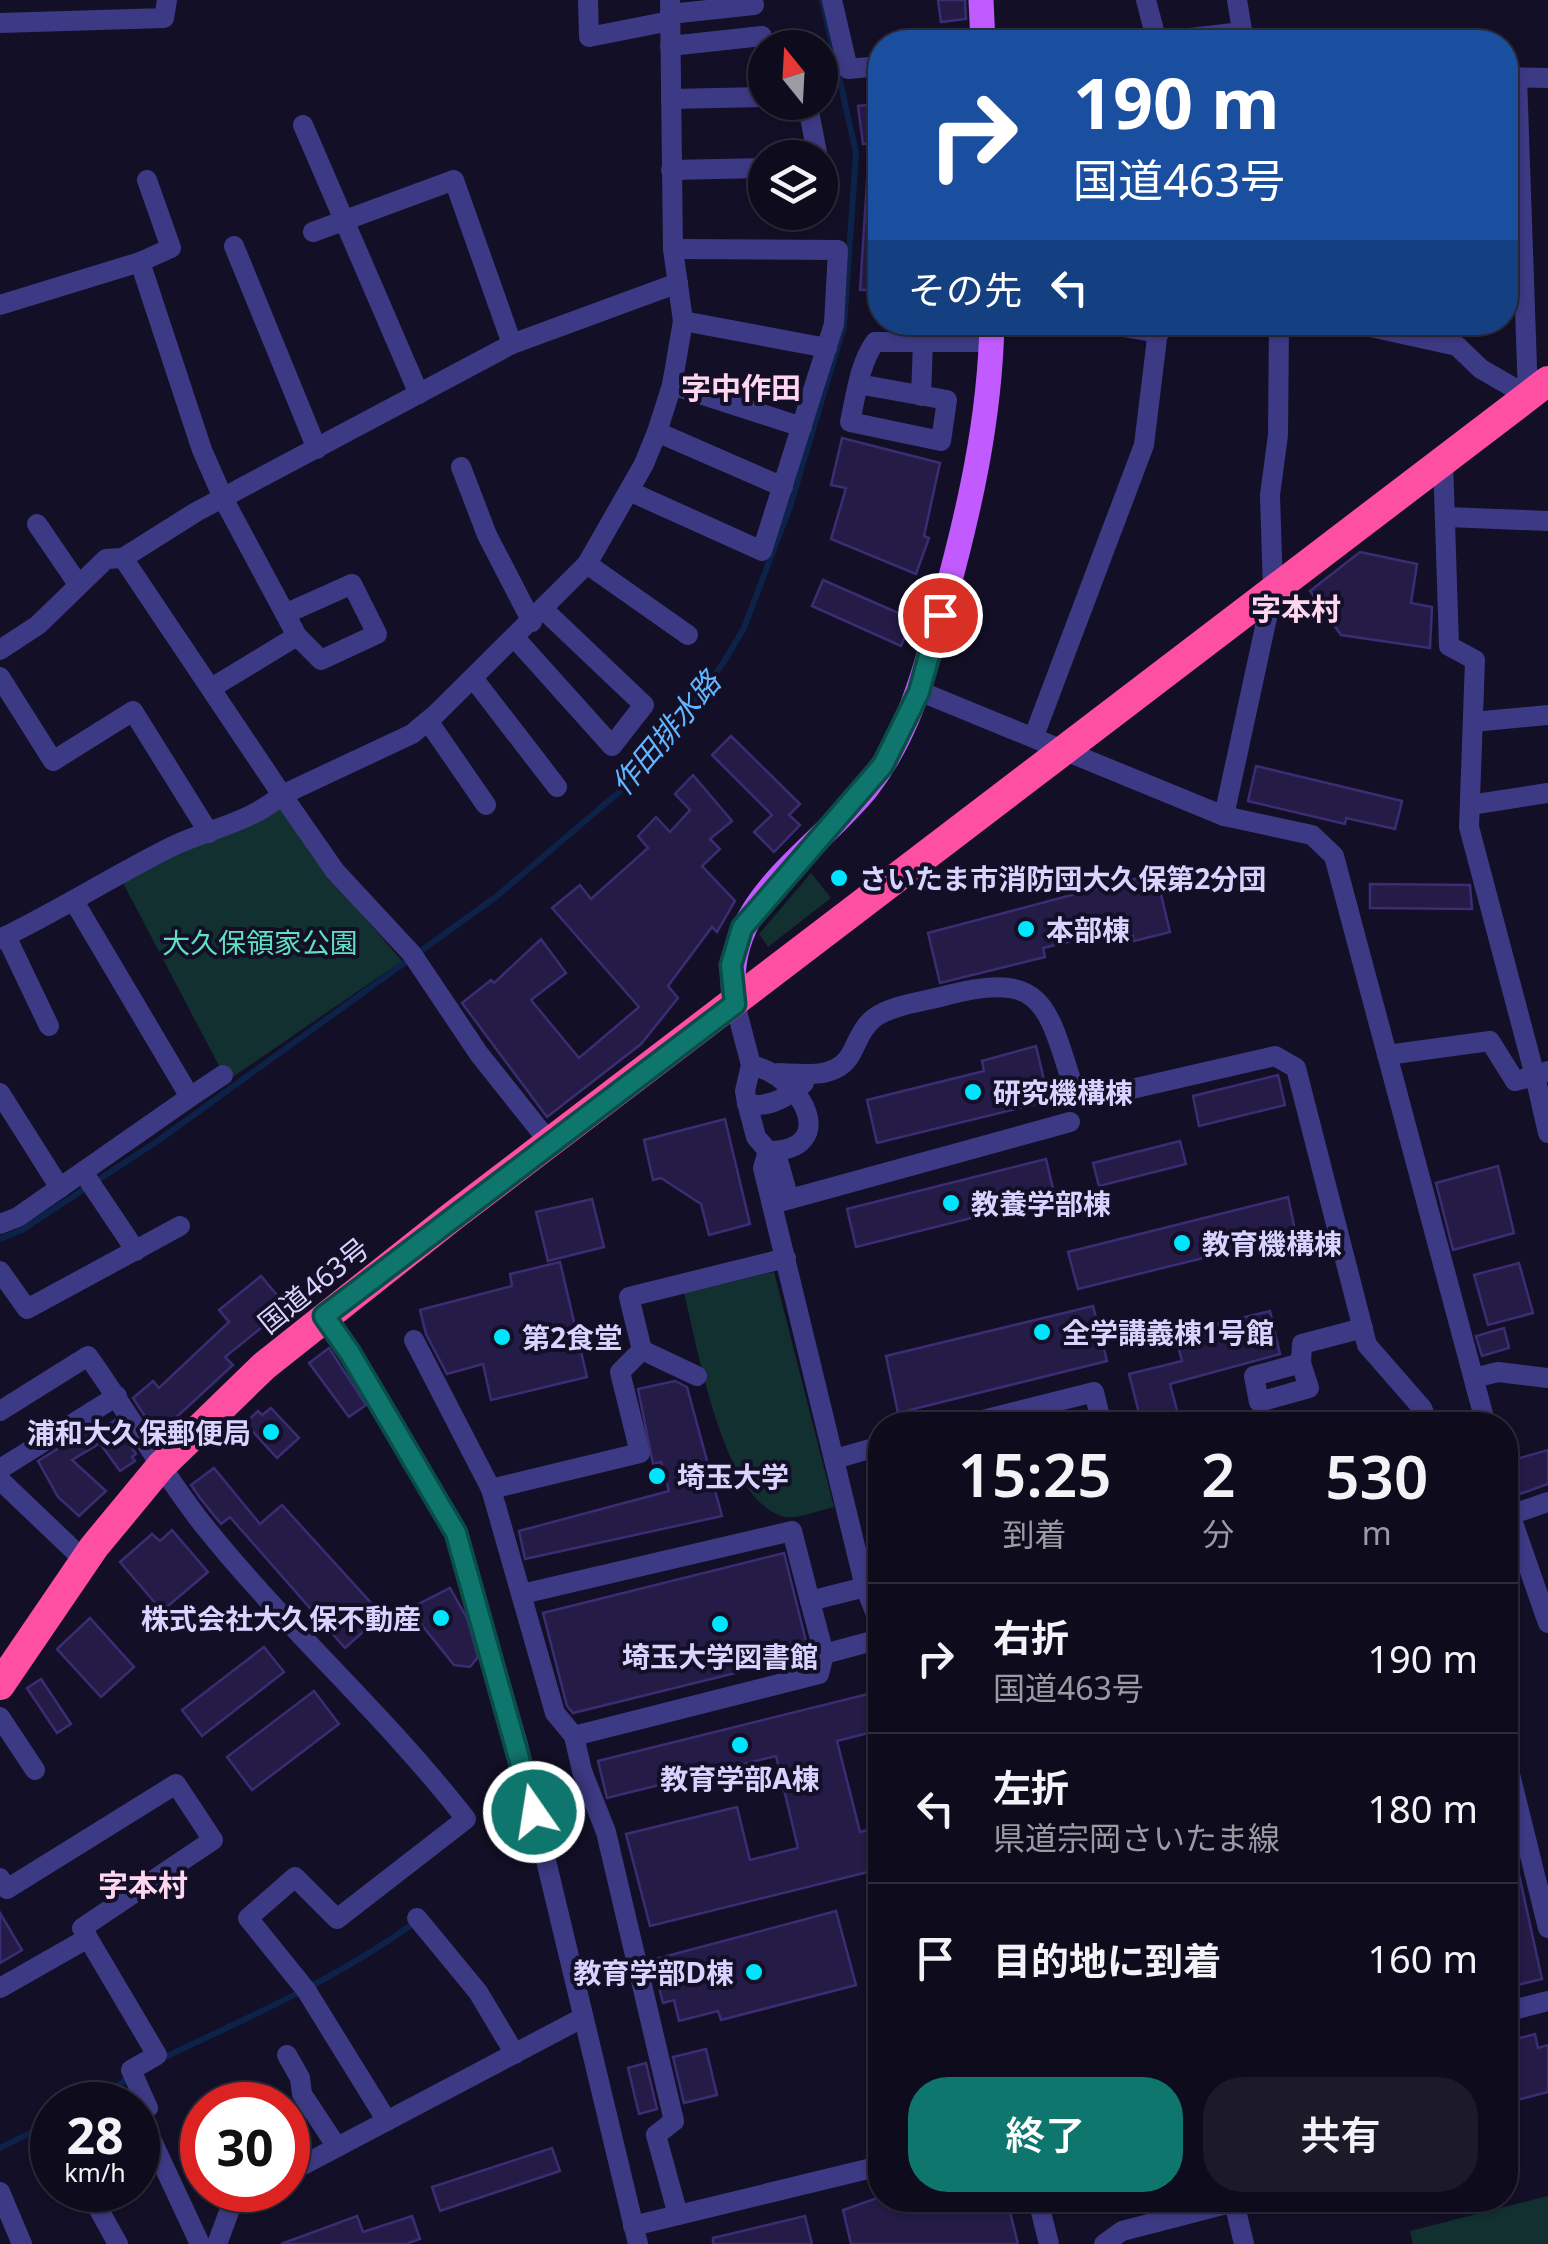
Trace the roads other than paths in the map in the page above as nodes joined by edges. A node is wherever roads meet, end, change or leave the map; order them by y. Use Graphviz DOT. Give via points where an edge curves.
graph roads {
  1 [pos="167,0"];
  2 [pos="588,0"];
  3 [pos="832,0"];
  4 [pos="981,0"];
  5 [pos="1146,0"];
  6 [pos="1237,0"];
  7 [pos="754,5"];
  8 [pos="670,12"];
  9 [pos="0,23"];
  10 [pos="982,30"];
  11 [pos="1153,30"];
  12 [pos="1242,30"];
  13 [pos="748,38"];
  14 [pos="670,46"];
  15 [pos="868,67"];
  16 [pos="1518,77"];
  17 [pos="1548,78"];
  18 [pos="748,98"];
  19 [pos="671,99"];
  20 [pos="302,126"];
  21 [pos="1518,158"];
  22 [pos="748,168"];
  23 [pos="671,170"];
  24 [pos="148,180"];
  25 [pos="344,221"];
  26 [pos="313,232"];
  27 [pos="234,246"];
  28 [pos="672,250"];
  29 [pos="140,262"];
  30 [pos="678,283"];
  31 [pos="0,305"];
  32 [pos="683,321"];
  33 [pos="971,335"];
  34 [pos="992,335"];
  35 [pos="1158,335"];
  36 [pos="1279,335"];
  37 [pos="1440,335"];
  38 [pos="923,342"];
  39 [pos="512,344"];
  40 [pos="828,348"];
  41 [pos="858,384"];
  42 [pos="672,385"];
  43 [pos="1538,389"];
  44 [pos="419,394"];
  45 [pos="921,396"];
  46 [pos="802,426"];
  47 [pos="657,432"];
  48 [pos="318,449"];
  49 [pos="1443,460"];
  50 [pos="461,467"];
  51 [pos="783,487"];
  52 [pos="628,491"];
  53 [pos="224,500"];
  54 [pos="1447,517"];
  55 [pos="1548,520"];
  56 [pos="38,524"];
  57 [pos="123,558"];
  58 [pos="586,564"];
  59 [pos="78,584"];
  60 [pos="1273,590"];
  61 [pos="286,614"];
  62 [pos="538,616"];
  63 [pos="688,635"];
  64 [pos="297,636"];
  65 [pos="514,638"];
  66 [pos="0,650"];
  67 [pos="0,677"];
  68 [pos="474,678"];
  69 [pos="213,687"];
  70 [pos="919,692"];
  71 [pos="1548,716"];
  72 [pos="428,721"];
  73 [pos="1472,722"];
  74 [pos="1034,736"];
  75 [pos="1065,750"];
  76 [pos="557,787"];
  77 [pos="1548,792"];
  78 [pos="282,795"];
  79 [pos="486,805"];
  80 [pos="1470,805"];
  81 [pos="1224,816"];
  82 [pos="209,832"];
  83 [pos="75,903"];
  84 [pos="3,938"];
  85 [pos="735,1004"];
  86 [pos="50,1026"];
  87 [pos="1387,1055"];
  88 [pos="751,1065"];
  89 [pos="778,1073"];
  90 [pos="1541,1073"];
  91 [pos="223,1075"];
  92 [pos="813,1076"];
  93 [pos="796,1090"];
  94 [pos="0,1093"];
  95 [pos="190,1097"];
  96 [pos="747,1104"];
  97 [pos="1070,1122"];
  98 [pos="1548,1133"];
  99 [pos="550,1143"];
  100 [pos="768,1151"];
  101 [pos="89,1181"];
  102 [pos="60,1188"];
  103 [pos="780,1201"];
  104 [pos="1,1223"];
  105 [pos="180,1226"];
  106 [pos="136,1251"];
  107 [pos="786,1258"];
  108 [pos="0,1271"];
  109 [pos="324,1316"];
  110 [pos="1363,1328"];
  111 [pos="414,1340"];
  112 [pos="642,1350"];
  113 [pos="1301,1363"];
  114 [pos="697,1376"];
  115 [pos="1474,1378"];
  116 [pos="1548,1378"];
  117 [pos="117,1396"];
  118 [pos="0,1411"];
  119 [pos="1015,1412"];
  120 [pos="1099,1412"];
  121 [pos="1424,1412"];
  122 [pos="1483,1412"];
  123 [pos="868,1449"];
  124 [pos="835,1458"];
  125 [pos="161,1466"];
  126 [pos="0,1469"];
  127 [pos="0,1480"];
  128 [pos="491,1489"];
  129 [pos="1548,1502"];
  130 [pos="1518,1506"];
  131 [pos="1518,1539"];
  132 [pos="85,1560"];
  133 [pos="865,1588"];
  134 [pos="522,1594"];
  135 [pos="868,1595"];
  136 [pos="810,1601"];
  137 [pos="1548,1624"];
  138 [pos="868,1642"];
  139 [pos="824,1654"];
  140 [pos="0,1685"];
  141 [pos="0,1716"];
  142 [pos="574,1736"];
  143 [pos="34,1770"];
  144 [pos="1518,1807"];
  145 [pos="0,1878"];
  146 [pos="417,1918"];
  147 [pos="1548,1928"];
  148 [pos="88,1938"];
  149 [pos="0,1988"];
  150 [pos="1548,2002"];
  151 [pos="1518,2009"];
  152 [pos="582,2018"];
  153 [pos="514,2054"];
  154 [pos="286,2055"];
  155 [pos="388,2121"];
  156 [pos="337,2148"];
  157 [pos="310,2162"];
  158 [pos="868,2169"];
  159 [pos="0,2192"];
  160 [pos="100,2212"];
  161 [pos="230,2212"];
  162 [pos="1041,2212"];
  163 [pos="1195,2212"];
  164 [pos="1236,2212"];
  165 [pos="678,2216"];
  166 [pos="635,2235"];
  167 [pos="22,2244"];
  168 [pos="118,2244"];
  169 [pos="200,2244"];
  170 [pos="218,2244"];
  171 [pos="1049,2244"];
  172 [pos="1104,2244"];
  173 [pos="1244,2244"];
  1 -- 9 [label="street" via="164,18"];
  2 -- 8 [label="street" via="589,37"];
  3 -- 15 [label="street" via="848,68"];
  4 -- 10 [label="main road"];
  5 -- 11 [label="street"];
  6 -- 12 [label="street"];
  7 -- 8 [label="street"];
  8 -- 14 [label="street"];
  13 -- 14 [label="street"];
  14 -- 19 [label="street"];
  16 -- 17 [label="street"];
  18 -- 19 [label="street"];
  19 -- 23 [label="street"];
  20 -- 25 [label="street"];
  21 -- 43 [label="street"];
  22 -- 23 [label="street"];
  23 -- 28 [label="street"];
  24 -- 29 [label="street" via="171,248"];
  25 -- 26 [label="street"];
  25 -- 39 [label="street" via="454,180"];
  25 -- 44 [label="street"];
  27 -- 48 [label="street"];
  28 -- 30 [label="street"];
  28 -- 40 [label="street" via="838,250"];
  29 -- 31 [label="street"];
  29 -- 53 [label="street"];
  30 -- 32 [label="street"];
  30 -- 39 [label="street"];
  32 -- 40 [label="street"];
  32 -- 42 [label="street"];
  33 -- 38 [label="street"];
  34 -- 70 [label="main road" via="972,501"];
  35 -- 74 [label="street" via="1144,445"];
  36 -- 60 [label="street"];
  37 -- 43 [label="street" via="1481,369"];
  38 -- 41 [label="street" via="875,342"];
  38 -- 45 [label="street"];
  39 -- 44 [label="street"];
  40 -- 46 [label="street"];
  41 -- 45 [label="street"];
  41 -- 45 [label="street" via="850,422 941,441 948,400"];
  42 -- 46 [label="street"];
  42 -- 47 [label="street"];
  43 -- 49 [label="highway, 国道463号"];
  44 -- 48 [label="street"];
  46 -- 51 [label="street"];
  47 -- 51 [label="street"];
  47 -- 52 [label="street"];
  48 -- 53 [label="street"];
  49 -- 54 [label="street"];
  49 -- 60 [label="highway, 国道463号"];
  50 -- 62 [label="street" via="487,535"];
  51 -- 52 [label="street" via="762,551"];
  52 -- 58 [label="street"];
  53 -- 57 [label="street"];
  53 -- 61 [label="street"];
  54 -- 55 [label="street"];
  54 -- 73 [label="street" via="1448,646 1474,660"];
  56 -- 59 [label="street"];
  57 -- 59 [label="street" via="106,559"];
  57 -- 69 [label="street"];
  58 -- 62 [label="street"];
  58 -- 63 [label="street"];
  59 -- 66 [label="street" via="38,625"];
  60 -- 75 [label="highway, 国道463号"];
  60 -- 81 [label="street"];
  61 -- 64 [label="street"];
  61 -- 64 [label="street" via="352,584 376,634 321,660"];
  62 -- 65 [label="street"];
  62 -- 65 [label="street" via="644,705 612,746"];
  64 -- 69 [label="street"];
  65 -- 68 [label="street"];
  67 -- 82 [label="street" via="53,762 133,711"];
  68 -- 72 [label="street"];
  68 -- 76 [label="street"];
  69 -- 78 [label="street"];
  70 -- 74 [label="street"];
  70 -- 85 [label="main road" via="865,790 742,928 731,965"];
  71 -- 73 [label="street"];
  72 -- 78 [label="street"];
  72 -- 79 [label="street"];
  73 -- 80 [label="street"];
  74 -- 75 [label="street"];
  75 -- 81 [label="street"];
  75 -- 85 [label="highway, 国道463号"];
  77 -- 80 [label="street"];
  78 -- 82 [label="street" via="263,812"];
  78 -- 99 [label="street" via="335,870 415,958"];
  80 -- 90 [label="street" via="1469,828"];
  81 -- 87 [label="street" via="1312,835 1334,856"];
  82 -- 83 [label="street"];
  83 -- 84 [label="street"];
  83 -- 95 [label="street"];
  84 -- 86 [label="street"];
  85 -- 88 [label="street"];
  85 -- 99 [label="highway, 国道463号"];
  87 -- 90 [label="street" via="1490,1041 1516,1081"];
  87 -- 115 [label="street"];
  88 -- 89 [label="street"];
  88 -- 96 [label="street"];
  89 -- 92 [label="street"];
  89 -- 93 [label="street"];
  90 -- 98 [label="street"];
  91 -- 95 [label="street"];
  92 -- 93 [label="street"];
  92 -- 110 [label="street" via="847,1062 877,1016 981,986 1008,986 1042,1006 1058,1031 1074,1092 1088,1100 1282,1057 1296,1068"];
  93 -- 96 [label="street"];
  93 -- 100 [label="street" via="808,1115 803,1138"];
  94 -- 102 [label="street"];
  95 -- 101 [label="street"];
  96 -- 100 [label="street" via="756,1137"];
  97 -- 103 [label="street"];
  99 -- 109 [label="highway, 国道463号"];
  100 -- 103 [label="street" via="763,1168"];
  101 -- 102 [label="street"];
  101 -- 106 [label="street"];
  102 -- 104 [label="street"];
  103 -- 107 [label="street"];
  105 -- 106 [label="street"];
  106 -- 108 [label="street" via="27,1309"];
  107 -- 112 [label="street" via="628,1297"];
  107 -- 124 [label="street"];
  109 -- 125 [label="highway, 国道463号"];
  109 -- 152 [label="street" via="456,1533 518,1744"];
  110 -- 113 [label="street" via="1302,1344"];
  110 -- 121 [label="street" via="1376,1359"];
  111 -- 128 [label="street"];
  112 -- 114 [label="street"];
  112 -- 128 [label="street" via="620,1372 640,1452"];
  115 -- 116 [label="street" via="1498,1372"];
  115 -- 122 [label="street"];
  117 -- 118 [label="street" via="88,1356"];
  117 -- 125 [label="street"];
  117 -- 126 [label="street"];
  119 -- 120 [label="street" via="1094,1392"];
  123 -- 124 [label="street"];
  124 -- 133 [label="street"];
  125 -- 132 [label="highway, 国道463号"];
  125 -- 155 [label="street" via="272,1604 408,1745 466,1820 336,1918 295,1877 248,1918 306,1990"];
  127 -- 132 [label="street"];
  128 -- 134 [label="street"];
  129 -- 130 [label="street"];
  131 -- 137 [label="street"];
  132 -- 140 [label="highway, 国道463号"];
  133 -- 135 [label="street"];
  133 -- 136 [label="street"];
  134 -- 136 [label="street" via="792,1531"];
  134 -- 142 [label="street" via="555,1713"];
  136 -- 139 [label="street"];
  138 -- 139 [label="street"];
  139 -- 142 [label="street" via="819,1674"];
  141 -- 143 [label="street"];
  142 -- 165 [label="street" via="606,1832 659,2047 674,2121 656,2134"];
  144 -- 147 [label="street"];
  145 -- 148 [label="street" via="7,1889 176,1784 213,1840 82,1928"];
  146 -- 153 [label="street" via="478,1992"];
  148 -- 149 [label="street"];
  148 -- 169 [label="street" via="158,2055 130,2070 148,2108 139,2113"];
  150 -- 151 [label="street"];
  152 -- 153 [label="street"];
  152 -- 166 [label="street"];
  153 -- 155 [label="street"];
  154 -- 156 [label="street"];
  155 -- 156 [label="street"];
  156 -- 157 [label="street"];
  158 -- 165 [label="street"];
  159 -- 167 [label="street"];
  160 -- 168 [label="street"];
  161 -- 170 [label="street"];
  162 -- 171 [label="street"];
  163 -- 172 [label="street" via="1122,2231"];
  164 -- 173 [label="street"];
  165 -- 166 [label="street"];
}
